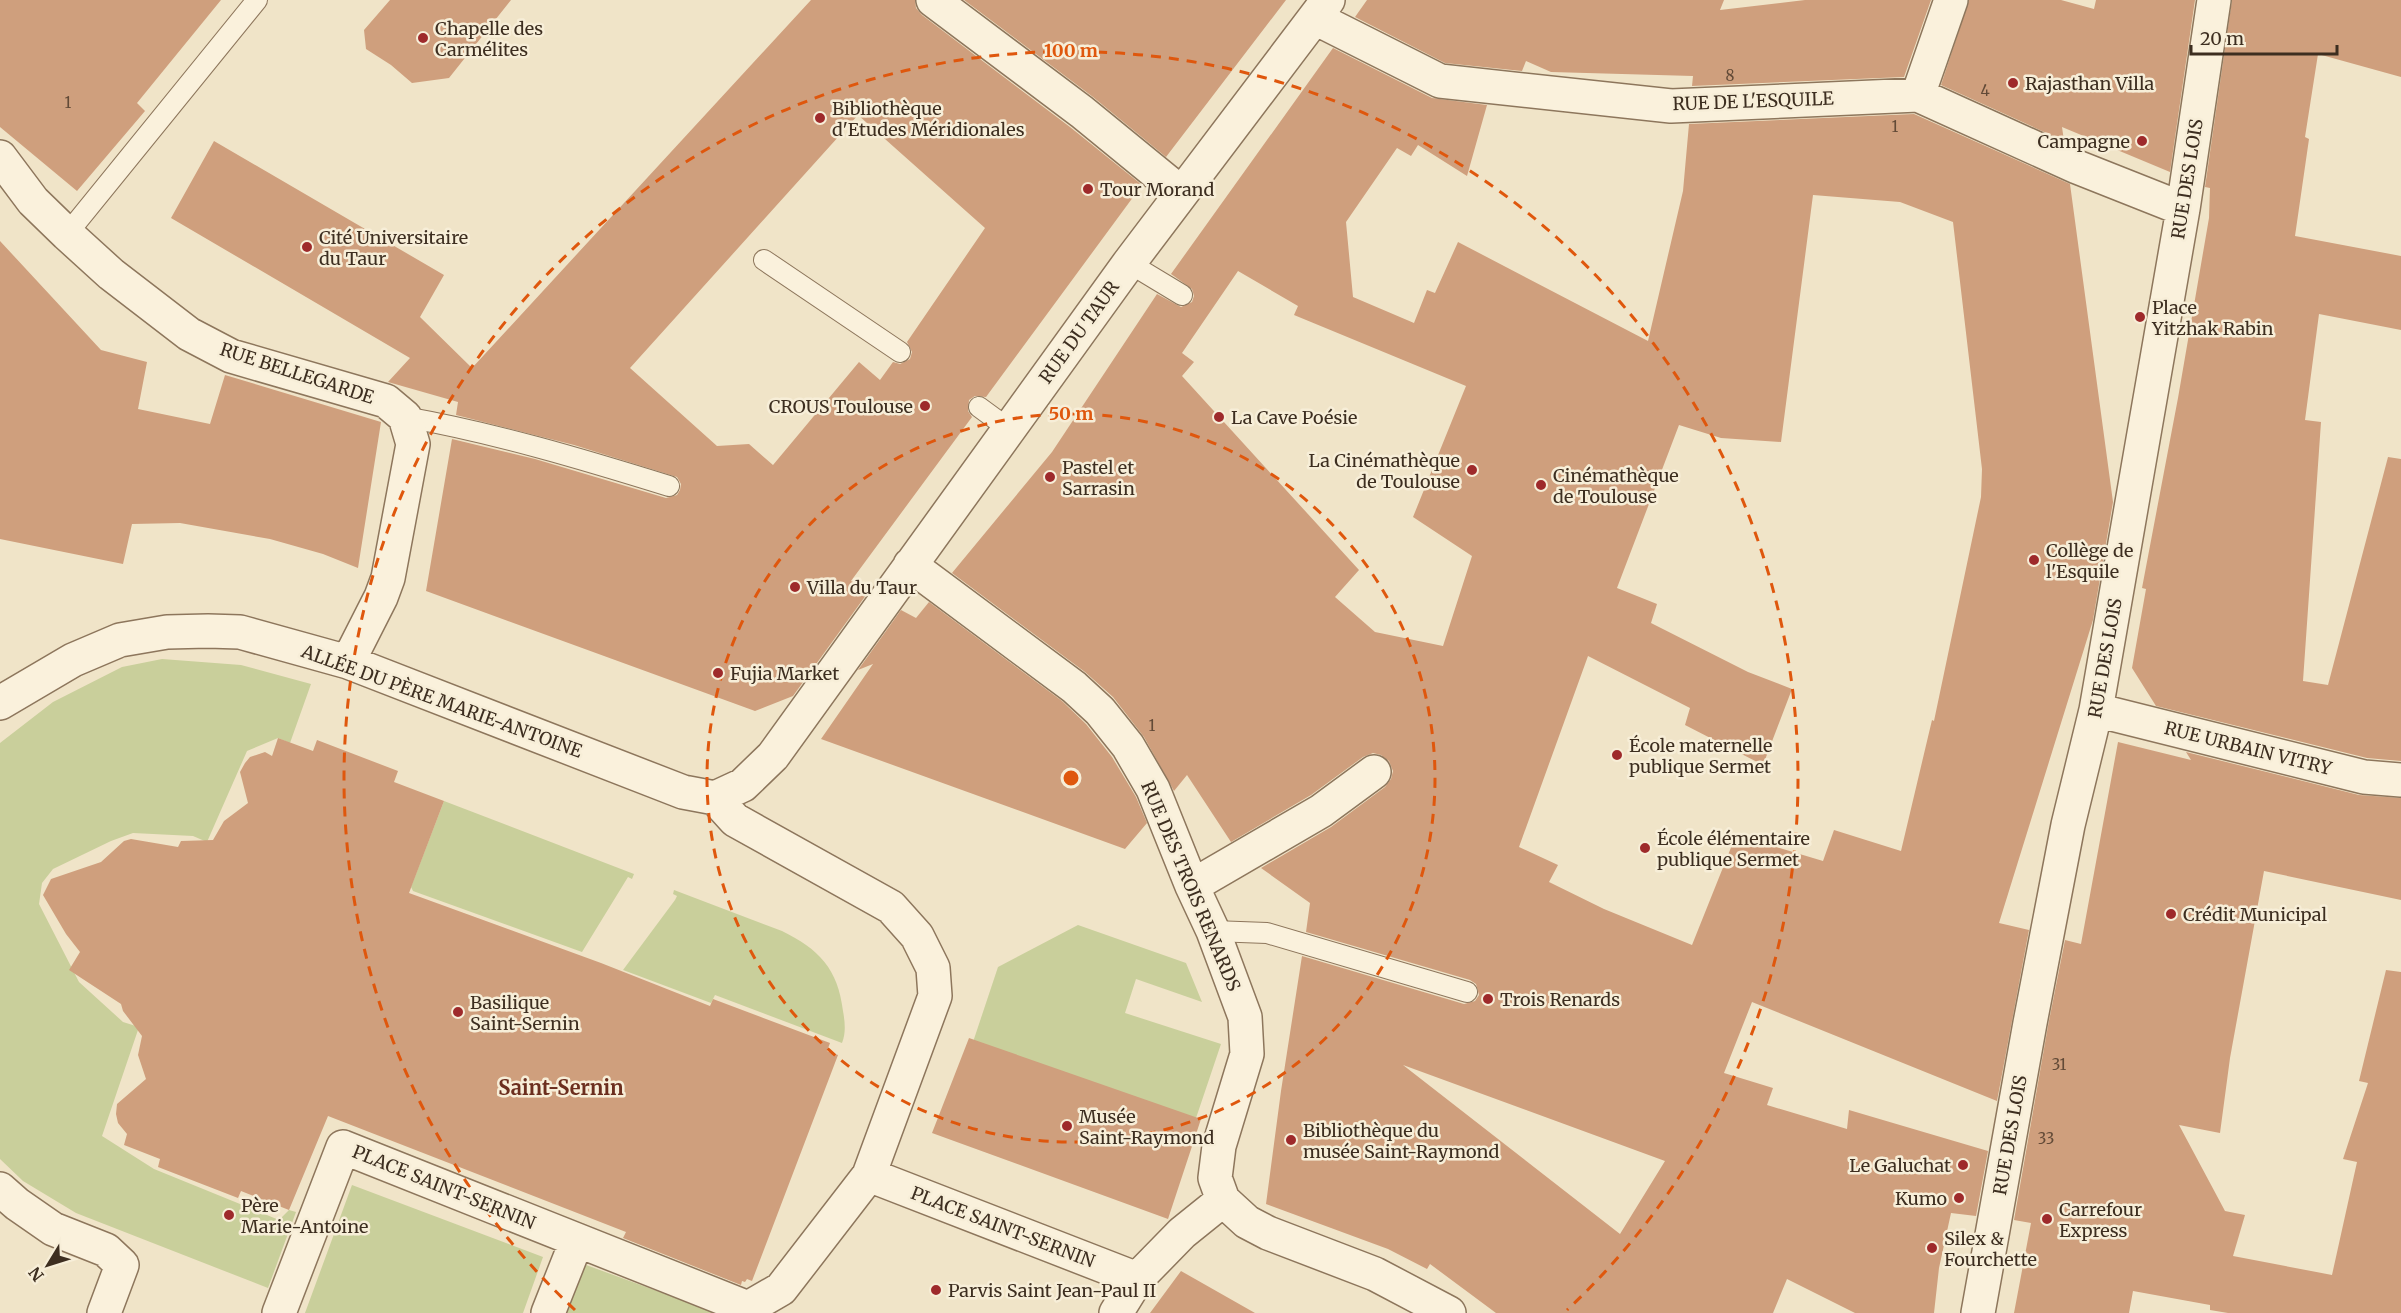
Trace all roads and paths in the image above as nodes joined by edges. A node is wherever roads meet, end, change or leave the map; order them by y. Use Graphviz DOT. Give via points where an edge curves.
graph roads {
  1 [pos="257,0"];
  2 [pos="933,0"];
  3 [pos="1951,0"];
  4 [pos="2214,0"];
  5 [pos="1322,9"];
  6 [pos="1918,95"];
  7 [pos="0,157"];
  8 [pos="1181,193"];
  9 [pos="2183,209"];
  10 [pos="67,234"];
  11 [pos="764,260"];
  12 [pos="1129,263"];
  13 [pos="1182,295"];
  14 [pos="900,352"];
  15 [pos="979,407"];
  16 [pos="405,417"];
  17 [pos="1009,429"];
  18 [pos="669,486"];
  19 [pos="910,565"];
  20 [pos="348,662"];
  21 [pos="0,703"];
  22 [pos="2096,710"];
  23 [pos="1374,772"];
  24 [pos="2401,780"];
  25 [pos="714,798"];
  26 [pos="1192,886"];
  27 [pos="1213,931"];
  28 [pos="1467,992"];
  29 [pos="869,1175"];
  30 [pos="0,1189"];
  31 [pos="1223,1200"];
  32 [pos="577,1240"];
  33 [pos="1137,1279"];
  34 [pos="107,1312"];
  35 [pos="279,1313"];
  36 [pos="548,1313"];
  37 [pos="1116,1313"];
  38 [pos="1449,1313"];
  39 [pos="1978,1313"];
  1 -- 10 [label="lane"];
  2 -- 8 [label="street" via="1082,112"];
  3 -- 6 [label="street"];
  4 -- 9 [label="street, RUE DES LOIS"];
  5 -- 6 [label="street, RUE DE L'ESQUILE" via="1440,81 1671,106"];
  5 -- 8 [label="street, RUE DU TAUR"];
  6 -- 9 [label="street, RUE DE L'ESQUILE" via="2077,167"];
  7 -- 10 [label="street, RUE BELLEGARDE" via="33,201"];
  8 -- 12 [label="street, RUE DU TAUR"];
  9 -- 22 [label="street, RUE DES LOIS"];
  10 -- 16 [label="street, RUE BELLEGARDE" via="111,274 189,334 231,356 386,401"];
  11 -- 14 [label="lane"];
  12 -- 13 [label="lane"];
  12 -- 17 [label="street, RUE DU TAUR"];
  15 -- 17 [label="lane"];
  16 -- 18 [label="lane" via="562,452"];
  16 -- 20 [label="street" via="413,444 388,578"];
  17 -- 19 [label="street, RUE DU TAUR"];
  19 -- 25 [label="street, RUE DU TAUR" via="773,756 743,785"];
  19 -- 26 [label="street, RUE DES TROIS RENARDS" via="1074,687 1100,711 1128,746 1153,789"];
  20 -- 21 [label="street, ALLÉE DU PÈRE MARIE-ANTOINE" via="240,632 167,632 120,640 73,660"];
  20 -- 25 [label="street, ALLÉE DU PÈRE MARIE-ANTOINE" via="682,792"];
  22 -- 24 [label="street, RUE URBAIN VITRY" via="2364,777"];
  22 -- 39 [label="street, RUE DES LOIS" via="2068,825"];
  23 -- 26 [label="street" via="1321,811"];
  25 -- 29 [label="street, PLACE SAINT-SERNIN" via="735,820 891,907 917,936 933,968 935,996"];
  26 -- 27 [label="street, RUE DES TROIS RENARDS"];
  27 -- 28 [label="lane" via="1267,933"];
  27 -- 31 [label="street, RUE DES TROIS RENARDS" via="1245,1017 1247,1054 1220,1146 1215,1178"];
  29 -- 32 [label="street, PLACE SAINT-SERNIN" via="781,1289 748,1308"];
  29 -- 33 [label="street, PLACE SAINT-SERNIN"];
  30 -- 34 [label="street" via="53,1229 106,1250 122,1265"];
  31 -- 33 [label="street" via="1182,1233"];
  31 -- 38 [label="street" via="1247,1222 1268,1233 1375,1274"];
  32 -- 35 [label="street, PLACE SAINT-SERNIN" via="343,1147"];
  32 -- 36 [label="street"];
  33 -- 37 [label="street"];
}
